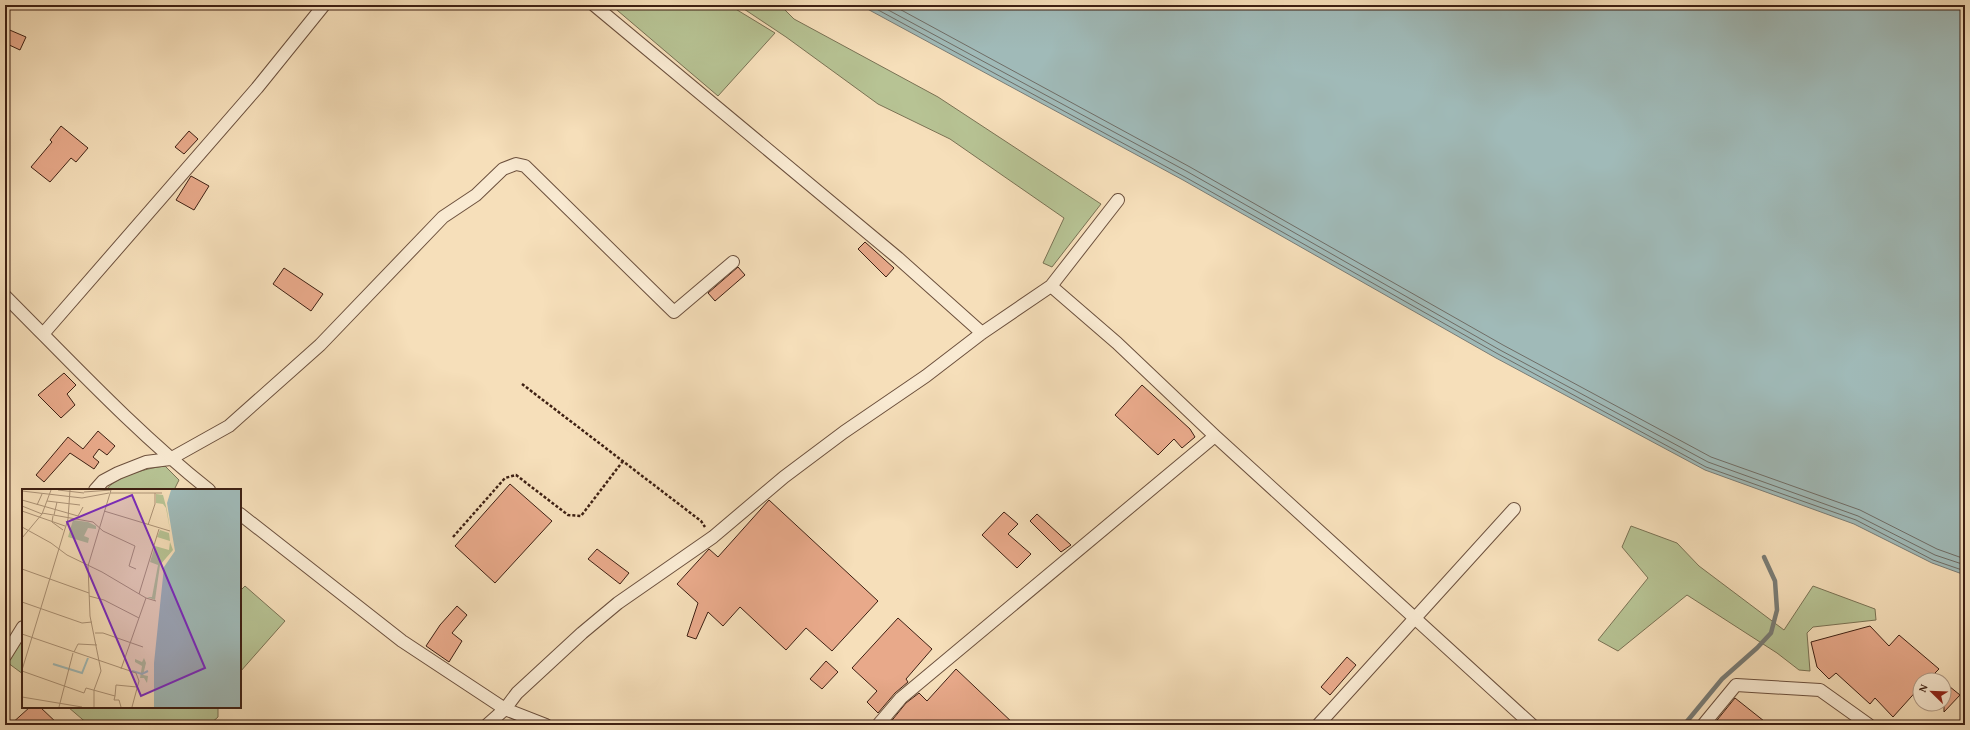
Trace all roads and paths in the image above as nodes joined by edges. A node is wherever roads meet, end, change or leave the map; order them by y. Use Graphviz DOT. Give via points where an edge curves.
graph roads {
  1 [pos="324,5"];
  2 [pos="594,5"];
  3 [pos="1118,200"];
  4 [pos="733,262"];
  5 [pos="1051,286"];
  6 [pos="5,296"];
  7 [pos="982,333"];
  8 [pos="43,334"];
  9 [pos="522,384"];
  10 [pos="1215,436"];
  11 [pos="170,459"];
  12 [pos="623,460"];
  13 [pos="96,489"];
  14 [pos="208,489"];
  15 [pos="1514,509"];
  16 [pos="241,515"];
  17 [pos="453,537"];
  18 [pos="713,537"];
  19 [pos="1414,618"];
  20 [pos="22,629"];
  21 [pos="5,656"];
  22 [pos="505,710"];
  23 [pos="487,725"];
  24 [pos="546,725"];
  25 [pos="878,725"];
  26 [pos="1318,725"];
  27 [pos="1532,725"];
  28 [pos="1703,725"];
  29 [pos="1870,725"];
  1 -- 8 [label="street" via="257,88"];
  2 -- 7 [label="street" via="898,258"];
  3 -- 5 [label="street"];
  4 -- 11 [label="street" via="674,312 525,166 516,164 503,169 476,195 443,217 320,345 229,426"];
  5 -- 7 [label="street"];
  5 -- 10 [label="street" via="1117,343"];
  6 -- 8 [label="street"];
  7 -- 18 [label="street" via="784,477"];
  8 -- 11 [label="street"];
  9 -- 12 [label="path"];
  10 -- 19 [label="street"];
  10 -- 25 [label="street" via="901,698"];
  11 -- 13 [label="street" via="146,462 118,473 103,481"];
  11 -- 14 [label="street"];
  12 -- 17 [label="path" via="581,516 568,515 516,475 505,478"];
  12 -- 18 [label="path" via="701,521"];
  15 -- 19 [label="street"];
  16 -- 22 [label="street" via="402,641"];
  18 -- 22 [label="street" via="618,603 518,693"];
  19 -- 26 [label="street"];
  19 -- 27 [label="street"];
  20 -- 21 [label="street"];
  22 -- 23 [label="street"];
  22 -- 24 [label="street"];
  28 -- 29 [label="street" via="1736,685 1820,690"];
}
